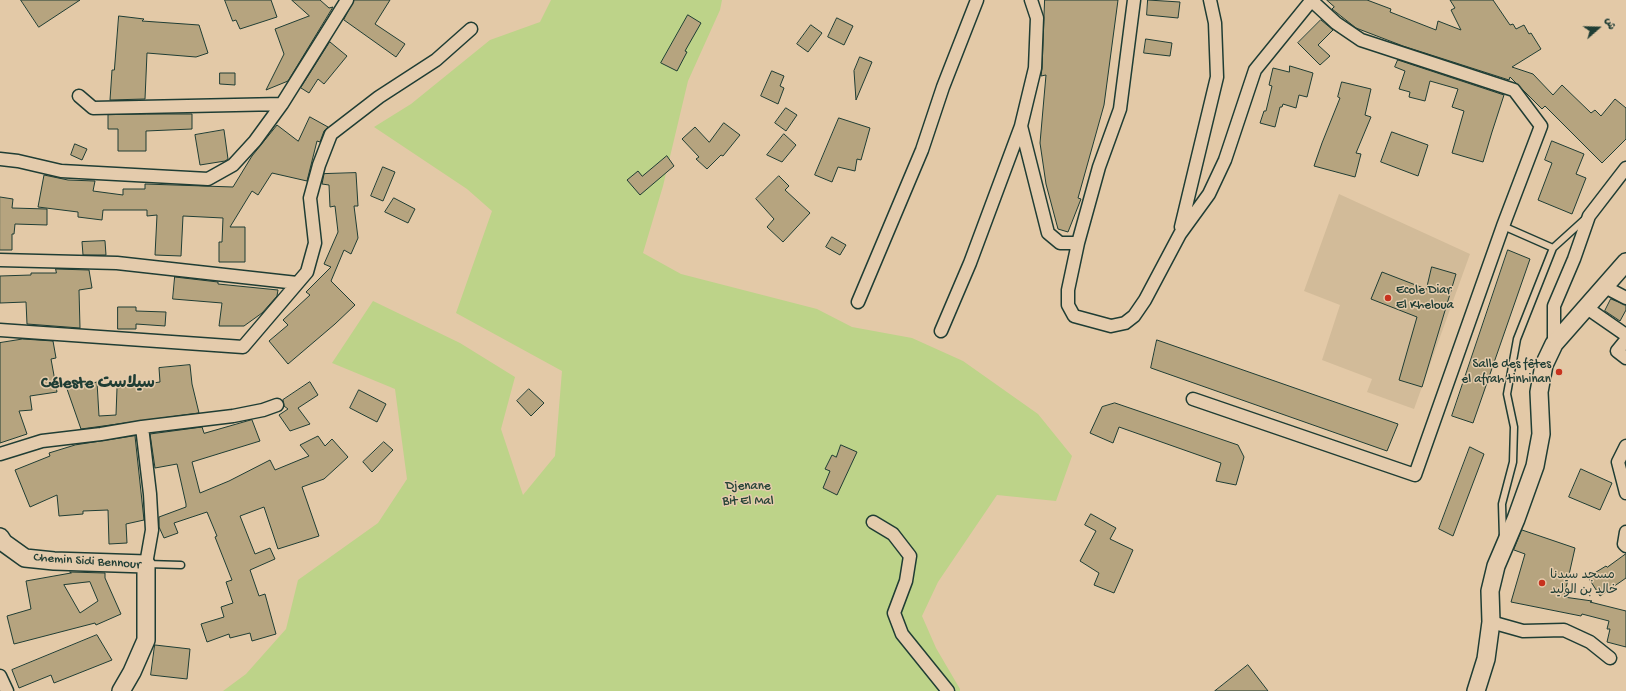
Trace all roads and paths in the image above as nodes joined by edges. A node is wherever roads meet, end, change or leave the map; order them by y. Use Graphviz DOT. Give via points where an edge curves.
graph roads {
  1 [pos="347,0"];
  2 [pos="977,0"];
  3 [pos="1031,0"];
  4 [pos="1134,0"];
  5 [pos="1210,0"];
  6 [pos="1311,0"];
  7 [pos="471,29"];
  8 [pos="79,96"];
  9 [pos="282,104"];
  10 [pos="1022,126"];
  11 [pos="0,159"];
  12 [pos="1626,168"];
  13 [pos="1589,216"];
  14 [pos="1503,226"];
  15 [pos="1180,234"];
  16 [pos="1078,242"];
  17 [pos="1553,248"];
  18 [pos="0,260"];
  19 [pos="1626,262"];
  20 [pos="297,283"];
  21 [pos="1605,287"];
  22 [pos="1626,298"];
  23 [pos="858,302"];
  24 [pos="1587,308"];
  25 [pos="0,330"];
  26 [pos="941,332"];
  27 [pos="1626,335"];
  28 [pos="1626,340"];
  29 [pos="1554,344"];
  30 [pos="1626,358"];
  31 [pos="1192,399"];
  32 [pos="277,405"];
  33 [pos="142,427"];
  34 [pos="1626,446"];
  35 [pos="0,454"];
  36 [pos="1626,493"];
  37 [pos="873,522"];
  38 [pos="1626,532"];
  39 [pos="0,537"];
  40 [pos="1626,546"];
  41 [pos="1503,549"];
  42 [pos="146,564"];
  43 [pos="181,565"];
  44 [pos="1491,622"];
  45 [pos="1610,658"];
  46 [pos="0,676"];
  47 [pos="7,691"];
  48 [pos="121,691"];
  49 [pos="948,691"];
  50 [pos="1476,691"];
  1 -- 9 [label="street"];
  2 -- 23 [label="street" via="942,87 914,170"];
  3 -- 10 [label="street" via="1037,18 1035,68"];
  4 -- 16 [label="street" via="1120,109 1099,167"];
  5 -- 15 [label="street" via="1215,23 1217,77"];
  6 -- 14 [label="street" via="1336,23 1361,40 1514,90 1541,126"];
  6 -- 15 [label="street" via="1255,70 1225,160 1209,194"];
  7 -- 20 [label="street" via="436,60 379,97 331,134 318,165 310,198 315,243 307,272"];
  8 -- 9 [label="street" via="93,108"];
  9 -- 11 [label="street" via="255,141 233,165 208,179 61,171"];
  10 -- 16 [label="street" via="1048,233 1060,243"];
  10 -- 26 [label="street"];
  12 -- 13 [label="street"];
  13 -- 17 [label="lane"];
  13 -- 29 [label="street" via="1554,306"];
  14 -- 17 [label="lane"];
  14 -- 31 [label="street" via="1414,476"];
  15 -- 16 [label="street" via="1134,316 1125,323 1111,326 1074,316 1068,305 1068,290"];
  17 -- 41 [label="lane" via="1517,339 1507,394 1514,427 1513,462 1502,504"];
  18 -- 20 [label="street" via="117,263"];
  19 -- 21 [label="street"];
  20 -- 25 [label="street" via="243,347"];
  21 -- 22 [label="street"];
  21 -- 24 [label="street"];
  24 -- 27 [label="street"];
  24 -- 29 [label="street"];
  28 -- 30 [label="street" via="1617,352"];
  29 -- 41 [label="street" via="1544,365 1539,392 1541,434 1535,466"];
  32 -- 33 [label="street" via="234,416"];
  33 -- 35 [label="street" via="42,441"];
  33 -- 42 [label="street" via="152,530"];
  34 -- 36 [label="street" via="1618,462"];
  37 -- 49 [label="street" via="893,534 910,556 906,581 894,613 902,634"];
  38 -- 40 [label="street"];
  39 -- 42 [label="street, Chemin Sidi Bennour" via="4,543 25,558"];
  41 -- 44 [label="street" via="1490,591"];
  42 -- 43 [label="lane"];
  42 -- 48 [label="street, Chemin Sidi Bennour" via="146,640"];
  44 -- 45 [label="street" via="1523,631 1564,630 1590,642"];
  44 -- 50 [label="street" via="1486,659"];
  46 -- 47 [label="street"];
}
